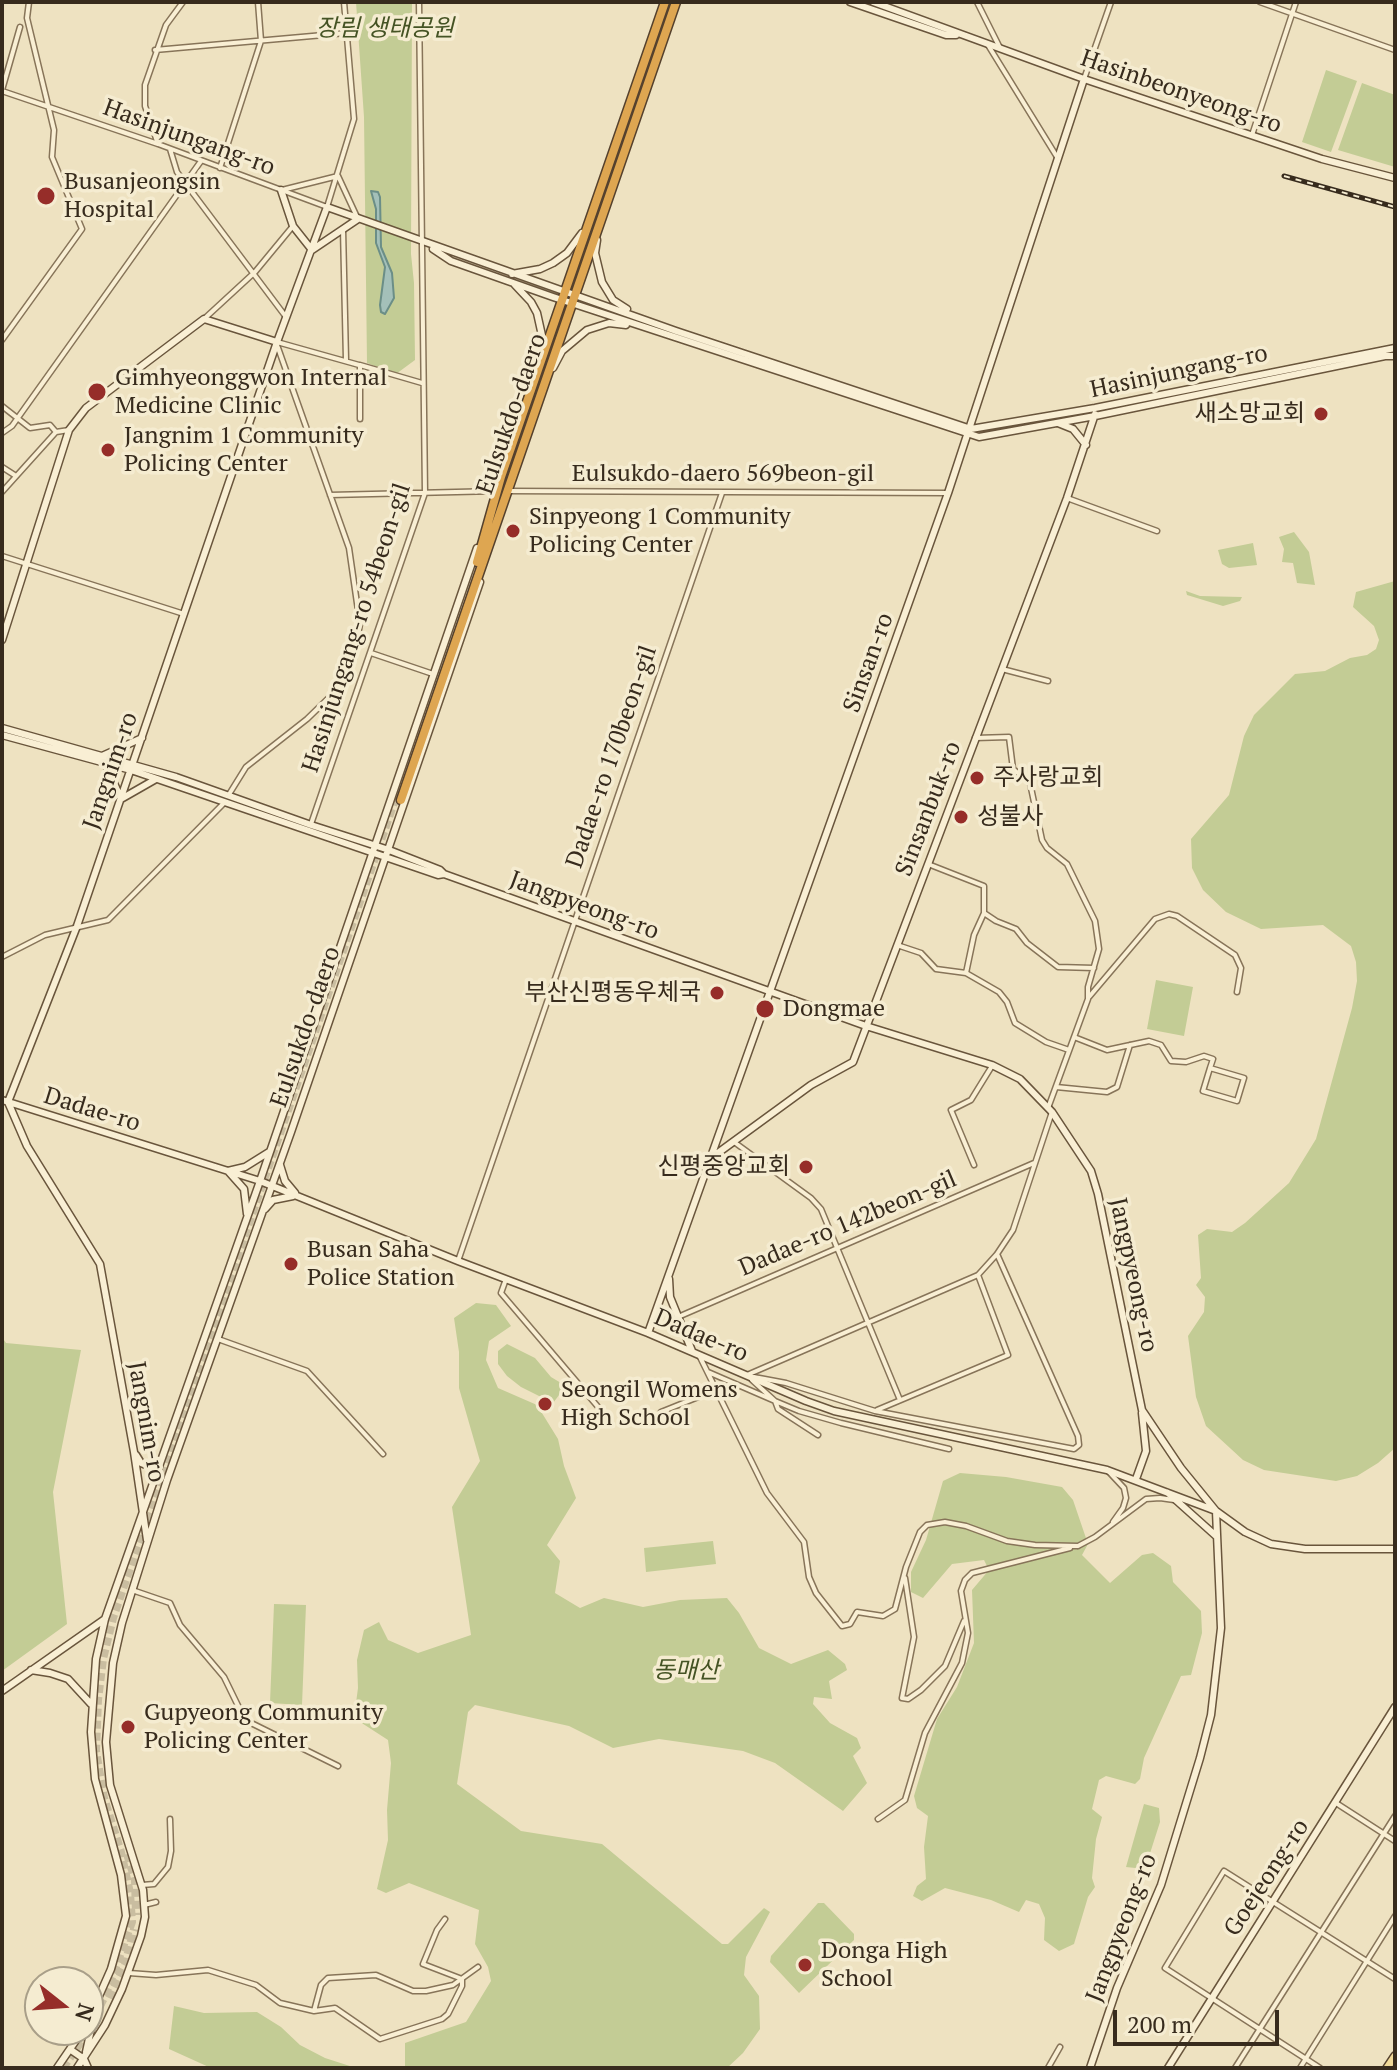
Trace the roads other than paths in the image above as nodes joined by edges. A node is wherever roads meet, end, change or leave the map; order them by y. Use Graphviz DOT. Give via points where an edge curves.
graph roads {
  1 [pos="29,2"];
  2 [pos="183,2"];
  3 [pos="258,2"];
  4 [pos="344,2"];
  5 [pos="419,2"];
  6 [pos="665,2"];
  7 [pos="676,2"];
  8 [pos="850,2"];
  9 [pos="873,2"];
  10 [pos="977,2"];
  11 [pos="1111,2"];
  12 [pos="1260,2"];
  13 [pos="1296,2"];
  14 [pos="1292,13"];
  15 [pos="20,27"];
  16 [pos="346,33"];
  17 [pos="958,35"];
  18 [pos="261,41"];
  19 [pos="988,45"];
  20 [pos="155,50"];
  21 [pos="1001,50"];
  22 [pos="1395,50"];
  23 [pos="1084,79"];
  24 [pos="2,91"];
  25 [pos="49,107"];
  26 [pos="1252,135"];
  27 [pos="158,144"];
  28 [pos="170,149"];
  29 [pos="1058,159"];
  30 [pos="201,161"];
  31 [pos="220,168"];
  32 [pos="338,176"];
  33 [pos="1395,178"];
  34 [pos="187,183"];
  35 [pos="281,190"];
  36 [pos="327,207"];
  37 [pos="361,220"];
  38 [pos="589,223"];
  39 [pos="293,226"];
  40 [pos="343,229"];
  41 [pos="598,229"];
  42 [pos="421,242"];
  43 [pos="312,250"];
  44 [pos="255,272"];
  45 [pos="512,274"];
  46 [pos="513,283"];
  47 [pos="569,297"];
  48 [pos="286,317"];
  49 [pos="204,319"];
  50 [pos="635,320"];
  51 [pos="2,340"];
  52 [pos="277,342"];
  53 [pos="1395,348"];
  54 [pos="1385,352"];
  55 [pos="1395,356"];
  56 [pos="346,360"];
  57 [pos="360,365"];
  58 [pos="539,369"];
  59 [pos="545,381"];
  60 [pos="422,383"];
  61 [pos="2,406"];
  62 [pos="1095,408"];
  63 [pos="1095,416"];
  64 [pos="18,417"];
  65 [pos="360,419"];
  66 [pos="1058,423"];
  67 [pos="69,430"];
  68 [pos="56,432"];
  69 [pos="970,432"];
  70 [pos="2,433"];
  71 [pos="1086,445"];
  72 [pos="2,467"];
  73 [pos="16,476"];
  74 [pos="502,491"];
  75 [pos="2,492"];
  76 [pos="425,493"];
  77 [pos="722,493"];
  78 [pos="948,493"];
  79 [pos="330,495"];
  80 [pos="1067,498"];
  81 [pos="1157,531"];
  82 [pos="488,534"];
  83 [pos="2,556"];
  84 [pos="26,565"];
  85 [pos="184,614"];
  86 [pos="2,640"];
  87 [pos="371,653"];
  88 [pos="1002,669"];
  89 [pos="433,674"];
  90 [pos="1048,681"];
  91 [pos="2,728"];
  92 [pos="2,735"];
  93 [pos="142,738"];
  94 [pos="975,738"];
  95 [pos="103,759"];
  96 [pos="132,767"];
  97 [pos="157,779"];
  98 [pos="399,798"];
  99 [pos="121,799"];
  100 [pos="227,799"];
  101 [pos="310,828"];
  102 [pos="373,848"];
  103 [pos="388,854"];
  104 [pos="928,863"];
  105 [pos="984,913"];
  106 [pos="574,923"];
  107 [pos="77,926"];
  108 [pos="897,945"];
  109 [pos="2,957"];
  110 [pos="1094,968"];
  111 [pos="966,973"];
  112 [pos="770,992"];
  113 [pos="1237,992"];
  114 [pos="1088,999"];
  115 [pos="866,1026"];
  116 [pos="1074,1037"];
  117 [pos="1130,1045"];
  118 [pos="1069,1050"];
  119 [pos="992,1065"];
  120 [pos="1210,1068"];
  121 [pos="1056,1087"];
  122 [pos="4,1104"];
  123 [pos="1050,1110"];
  124 [pos="734,1142"];
  125 [pos="269,1152"];
  126 [pos="711,1158"];
  127 [pos="280,1163"];
  128 [pos="1034,1163"];
  129 [pos="974,1165"];
  130 [pos="228,1171"];
  131 [pos="260,1181"];
  132 [pos="272,1186"];
  133 [pos="297,1196"];
  134 [pos="263,1211"];
  135 [pos="247,1216"];
  136 [pos="837,1248"];
  137 [pos="997,1254"];
  138 [pos="458,1261"];
  139 [pos="978,1275"];
  140 [pos="669,1276"];
  141 [pos="507,1278"];
  142 [pos="678,1317"];
  143 [pos="868,1323"];
  144 [pos="648,1333"];
  145 [pos="218,1339"];
  146 [pos="695,1353"];
  147 [pos="706,1371"];
  148 [pos="747,1375"];
  149 [pos="733,1382"];
  150 [pos="715,1390"];
  151 [pos="900,1400"];
  152 [pos="775,1401"];
  153 [pos="599,1408"];
  154 [pos="1142,1410"];
  155 [pos="875,1411"];
  156 [pos="661,1412"];
  157 [pos="818,1435"];
  158 [pos="949,1449"];
  159 [pos="134,1452"];
  160 [pos="383,1454"];
  161 [pos="159,1465"];
  162 [pos="1107,1470"];
  163 [pos="1136,1479"];
  164 [pos="1162,1489"];
  165 [pos="1177,1501"];
  166 [pos="1216,1511"];
  167 [pos="142,1513"];
  168 [pos="1111,1525"];
  169 [pos="1217,1537"];
  170 [pos="147,1540"];
  171 [pos="1078,1546"];
  172 [pos="1395,1549"];
  173 [pos="904,1576"];
  174 [pos="132,1590"];
  175 [pos="105,1619"];
  176 [pos="965,1619"];
  177 [pos="122,1623"];
  178 [pos="31,1670"];
  179 [pos="2,1691"];
  180 [pos="91,1705"];
  181 [pos="1395,1707"];
  182 [pos="1392,1720"];
  183 [pos="338,1766"];
  184 [pos="1336,1803"];
  185 [pos="1395,1816"];
  186 [pos="170,1819"];
  187 [pos="878,1819"];
  188 [pos="1384,1834"];
  189 [pos="1395,1841"];
  190 [pos="142,1885"];
  191 [pos="156,1902"];
  192 [pos="1273,1902"];
  193 [pos="144,1905"];
  194 [pos="1395,1916"];
  195 [pos="445,1919"];
  196 [pos="1322,1932"];
  197 [pos="1367,1961"];
  198 [pos="478,1967"];
  199 [pos="128,1973"];
  200 [pos="462,1979"];
  201 [pos="1395,1979"];
  202 [pos="104,1985"];
  203 [pos="1212,1998"];
  204 [pos="314,2011"];
  205 [pos="1260,2029"];
  206 [pos="73,2046"];
  207 [pos="87,2046"];
  208 [pos="1060,2047"];
  209 [pos="71,2050"];
  210 [pos="1395,2056"];
  211 [pos="84,2059"];
  212 [pos="1306,2059"];
  213 [pos="57,2068"];
  214 [pos="77,2068"];
  215 [pos="88,2068"];
  216 [pos="1048,2068"];
  217 [pos="1090,2068"];
  218 [pos="1168,2068"];
  219 [pos="1235,2068"];
  220 [pos="1300,2068"];
  221 [pos="1320,2068"];
  222 [pos="1387,2068"];
  1 -- 25 [label="street" via="27,18"];
  2 -- 20 [label="street"];
  3 -- 18 [label="street"];
  4 -- 16 [label="street, Jangnim-ro"];
  5 -- 42 [label="street, Hasinjungang-ro 54beon-gil"];
  6 -- 38 [label="highway, Eulsukdo-daero"];
  7 -- 41 [label="highway, Eulsukdo-daero"];
  8 -- 17 [label="street, Hasinbeonyeong-ro"];
  9 -- 17 [label="street, Hasinbeonyeong-ro"];
  10 -- 21 [label="street"];
  11 -- 23 [label="street, Sinsan-ro"];
  12 -- 14 [label="street"];
  13 -- 14 [label="street"];
  14 -- 22 [label="street"];
  14 -- 26 [label="street"];
  15 -- 24 [label="street"];
  16 -- 18 [label="street"];
  16 -- 32 [label="street, Jangnim-ro" via="354,119"];
  17 -- 19 [label="street, Hasinbeonyeong-ro"];
  18 -- 20 [label="street"];
  18 -- 31 [label="street"];
  19 -- 21 [label="street, Hasinbeonyeong-ro"];
  19 -- 29 [label="street"];
  20 -- 27 [label="street" via="145,106"];
  21 -- 23 [label="street, Hasinbeonyeong-ro"];
  23 -- 26 [label="street, Hasinbeonyeong-ro"];
  23 -- 29 [label="street, Sinsan-ro"];
  24 -- 25 [label="street, Hasinjungang-ro"];
  25 -- 27 [label="street, Hasinjungang-ro"];
  25 -- 51 [label="street" via="52,157 82,229"];
  26 -- 33 [label="street, Hasinbeonyeong-ro"];
  27 -- 28 [label="street, Hasinjungang-ro"];
  28 -- 30 [label="street, Hasinjungang-ro"];
  28 -- 34 [label="street" via="177,172"];
  29 -- 69 [label="street, Sinsan-ro"];
  30 -- 31 [label="street, Hasinjungang-ro"];
  30 -- 34 [label="street"];
  31 -- 35 [label="street, Hasinjungang-ro"];
  32 -- 35 [label="street"];
  32 -- 36 [label="street, Jangnim-ro"];
  32 -- 37 [label="street"];
  34 -- 44 [label="street"];
  34 -- 64 [label="street"];
  35 -- 36 [label="street, Hasinjungang-ro"];
  35 -- 39 [label="street"];
  36 -- 37 [label="street, Hasinjungang-ro"];
  36 -- 43 [label="street, Jangnim-ro"];
  37 -- 40 [label="street"];
  37 -- 42 [label="street, Hasinjungang-ro"];
  38 -- 45 [label="street" via="553,263"];
  38 -- 47 [label="highway, Eulsukdo-daero"];
  39 -- 43 [label="street"];
  39 -- 44 [label="street"];
  40 -- 43 [label="street"];
  40 -- 56 [label="street"];
  41 -- 47 [label="highway, Eulsukdo-daero"];
  41 -- 50 [label="street" via="595,253 602,282"];
  42 -- 45 [label="street"];
  42 -- 46 [label="street" via="451,261"];
  42 -- 60 [label="street, Hasinjungang-ro 54beon-gil"];
  43 -- 48 [label="street, Jangnim-ro"];
  44 -- 48 [label="street"];
  44 -- 49 [label="street"];
  45 -- 47 [label="street"];
  46 -- 47 [label="street"];
  46 -- 58 [label="street" via="531,302 541,324"];
  47 -- 50 [label="street"];
  47 -- 58 [label="highway, Eulsukdo-daero"];
  47 -- 59 [label="highway, Eulsukdo-daero"];
  48 -- 52 [label="street, Jangnim-ro"];
  49 -- 52 [label="street"];
  49 -- 67 [label="street" via="86,408"];
  50 -- 59 [label="street" via="609,323 573,339"];
  50 -- 69 [label="street"];
  52 -- 56 [label="street"];
  52 -- 79 [label="street"];
  52 -- 85 [label="street, Jangnim-ro"];
  53 -- 54 [label="street, Hasinjungang-ro"];
  54 -- 55 [label="street"];
  54 -- 62 [label="street, Hasinjungang-ro"];
  54 -- 63 [label="street"];
  56 -- 57 [label="street"];
  57 -- 60 [label="street"];
  57 -- 65 [label="street"];
  58 -- 74 [label="highway, Eulsukdo-daero"];
  59 -- 74 [label="highway, Eulsukdo-daero"];
  60 -- 76 [label="street, Hasinjungang-ro 54beon-gil"];
  61 -- 64 [label="street"];
  62 -- 63 [label="street, Sinsanbuk-ro"];
  62 -- 69 [label="street, Hasinjungang-ro"];
  63 -- 66 [label="street"];
  63 -- 71 [label="street, Sinsanbuk-ro"];
  64 -- 68 [label="street" via="30,428 50,425"];
  64 -- 70 [label="street"];
  66 -- 69 [label="street" via="989,436"];
  66 -- 71 [label="street" via="1073,429"];
  67 -- 68 [label="street"];
  67 -- 84 [label="street"];
  68 -- 73 [label="street"];
  69 -- 78 [label="street, Sinsan-ro"];
  71 -- 80 [label="street, Sinsanbuk-ro"];
  72 -- 73 [label="street"];
  73 -- 75 [label="street"];
  74 -- 76 [label="street, Eulsukdo-daero 569beon-gil"];
  74 -- 77 [label="street, Eulsukdo-daero 569beon-gil"];
  74 -- 82 [label="highway, Eulsukdo-daero"];
  76 -- 79 [label="street, Eulsukdo-daero 569beon-gil"];
  76 -- 87 [label="street, Hasinjungang-ro 54beon-gil"];
  77 -- 78 [label="street, Eulsukdo-daero 569beon-gil"];
  77 -- 106 [label="street, Dadae-ro 170beon-gil"];
  78 -- 112 [label="street, Sinsan-ro"];
  79 -- 100 [label="street" via="353,568 360,624 354,658 340,687 246,767"];
  80 -- 81 [label="street"];
  80 -- 88 [label="street, Sinsanbuk-ro"];
  82 -- 89 [label="street, Eulsukdo-daero"];
  82 -- 98 [label="highway"];
  82 -- 103 [label="street, Eulsukdo-daero" via="489,557"];
  83 -- 84 [label="street"];
  84 -- 85 [label="street"];
  84 -- 86 [label="street"];
  85 -- 93 [label="street, Jangnim-ro"];
  87 -- 89 [label="street"];
  87 -- 101 [label="street, Hasinjungang-ro 54beon-gil"];
  88 -- 90 [label="street"];
  88 -- 94 [label="street, Sinsanbuk-ro"];
  89 -- 102 [label="street, Eulsukdo-daero"];
  91 -- 95 [label="street, Jangpyeong-ro"];
  92 -- 95 [label="street, Jangpyeong-ro"];
  93 -- 95 [label="street"];
  93 -- 96 [label="street, Jangnim-ro"];
  94 -- 104 [label="street, Sinsanbuk-ro"];
  94 -- 110 [label="street" via="1009,737 1013,769 1030,783 1042,840 1067,864 1095,921 1099,949"];
  95 -- 96 [label="street, Jangpyeong-ro"];
  95 -- 99 [label="street"];
  96 -- 97 [label="street, Jangpyeong-ro"];
  96 -- 99 [label="street, Jangnim-ro"];
  96 -- 100 [label="street, Jangpyeong-ro"];
  97 -- 99 [label="street"];
  97 -- 100 [label="street, Jangpyeong-ro"];
  99 -- 107 [label="street, Jangnim-ro"];
  100 -- 101 [label="street, Jangpyeong-ro"];
  100 -- 107 [label="street" via="108,920"];
  101 -- 102 [label="street, Jangpyeong-ro"];
  102 -- 103 [label="street, Jangpyeong-ro"];
  102 -- 125 [label="street, Eulsukdo-daero"];
  103 -- 106 [label="street, Jangpyeong-ro"];
  103 -- 127 [label="street, Eulsukdo-daero"];
  104 -- 105 [label="street" via="984,886"];
  104 -- 108 [label="street, Sinsanbuk-ro"];
  105 -- 110 [label="street" via="1016,929 1058,967"];
  105 -- 111 [label="street"];
  106 -- 112 [label="street, Jangpyeong-ro"];
  106 -- 138 [label="street, Dadae-ro 170beon-gil"];
  107 -- 109 [label="street"];
  107 -- 122 [label="street, Jangnim-ro"];
  108 -- 111 [label="street" via="921,953 936,969"];
  108 -- 115 [label="street, Sinsanbuk-ro"];
  110 -- 114 [label="street"];
  111 -- 118 [label="street" via="999,992 1015,1023"];
  112 -- 115 [label="street, Jangpyeong-ro"];
  112 -- 126 [label="street, Sinsan-ro"];
  113 -- 114 [label="street" via="1241,968 1235,955 1169,914 1155,919"];
  114 -- 116 [label="street"];
  115 -- 119 [label="street, Jangpyeong-ro"];
  115 -- 124 [label="street, Sinsanbuk-ro" via="850,1065 811,1085"];
  116 -- 117 [label="street" via="1107,1050"];
  116 -- 118 [label="street"];
  117 -- 120 [label="street" via="1161,1045 1171,1061 1204,1056 1213,1059"];
  117 -- 121 [label="street" via="1117,1087 1107,1092"];
  118 -- 121 [label="street"];
  119 -- 123 [label="street, Jangpyeong-ro" via="1020,1079"];
  119 -- 129 [label="street" via="971,1100 951,1110"];
  120 -- 120 [label="street" via="1244,1078 1237,1101 1203,1091"];
  121 -- 123 [label="street"];
  122 -- 130 [label="street, Dadae-ro"];
  122 -- 159 [label="street, Jangnim-ro" via="100,1264"];
  123 -- 128 [label="street"];
  123 -- 154 [label="street, Jangpyeong-ro" via="1091,1171"];
  124 -- 126 [label="street, Sinsanbuk-ro"];
  124 -- 136 [label="street" via="817,1203"];
  125 -- 130 [label="street"];
  125 -- 131 [label="street, Eulsukdo-daero"];
  126 -- 140 [label="street, Sinsan-ro"];
  127 -- 132 [label="street, Eulsukdo-daero"];
  127 -- 133 [label="street"];
  128 -- 136 [label="street, Dadae-ro 142beon-gil"];
  128 -- 137 [label="street" via="1020,1214"];
  130 -- 131 [label="street, Dadae-ro"];
  130 -- 135 [label="street" via="244,1189"];
  131 -- 132 [label="street, Dadae-ro"];
  131 -- 135 [label="street, Eulsukdo-daero"];
  132 -- 133 [label="street, Dadae-ro"];
  132 -- 134 [label="street, Eulsukdo-daero"];
  133 -- 134 [label="street" via="273,1200"];
  133 -- 138 [label="street, Dadae-ro"];
  134 -- 145 [label="street, Eulsukdo-daero"];
  135 -- 161 [label="street, Eulsukdo-daero"];
  136 -- 142 [label="street, Dadae-ro 142beon-gil"];
  136 -- 143 [label="street"];
  137 -- 139 [label="street"];
  137 -- 155 [label="street" via="1079,1445 1074,1449"];
  138 -- 141 [label="street, Dadae-ro"];
  139 -- 143 [label="street"];
  139 -- 151 [label="street" via="1008,1355"];
  140 -- 142 [label="street"];
  140 -- 144 [label="street, Sinsan-ro"];
  141 -- 144 [label="street, Dadae-ro"];
  141 -- 153 [label="street" via="501,1293"];
  142 -- 146 [label="street"];
  143 -- 148 [label="street"];
  143 -- 151 [label="street"];
  144 -- 146 [label="street, Dadae-ro"];
  145 -- 160 [label="street" via="307,1371"];
  145 -- 170 [label="street, Eulsukdo-daero"];
  146 -- 147 [label="street"];
  146 -- 148 [label="street, Dadae-ro"];
  147 -- 149 [label="street"];
  147 -- 150 [label="street"];
  148 -- 152 [label="street"];
  148 -- 155 [label="street"];
  148 -- 162 [label="street, Dadae-ro" via="834,1411"];
  149 -- 150 [label="street"];
  149 -- 152 [label="street"];
  150 -- 156 [label="street"];
  150 -- 173 [label="street" via="767,1493 804,1542 809,1577 837,1621 846,1627 857,1612 891,1613"];
  151 -- 155 [label="street"];
  152 -- 157 [label="street" via="778,1409"];
  152 -- 158 [label="street"];
  154 -- 163 [label="street" via="1146,1451"];
  154 -- 166 [label="street, Jangpyeong-ro"];
  159 -- 161 [label="street" via="141,1463"];
  159 -- 167 [label="street, Jangnim-ro"];
  161 -- 167 [label="street, Eulsukdo-daero"];
  162 -- 163 [label="street, Dadae-ro"];
  162 -- 168 [label="street" via="1126,1498"];
  163 -- 164 [label="street, Dadae-ro"];
  164 -- 165 [label="street"];
  164 -- 166 [label="street, Dadae-ro"];
  165 -- 168 [label="street" via="1146,1499"];
  165 -- 169 [label="street"];
  166 -- 169 [label="street, Jangpyeong-ro"];
  166 -- 172 [label="street, Dadae-ro" via="1256,1538 1286,1547"];
  167 -- 170 [label="street, Jangnim-ro"];
  167 -- 175 [label="street, Eulsukdo-daero"];
  168 -- 171 [label="street"];
  169 -- 217 [label="street, Jangpyeong-ro" via="1221,1628 1211,1715 1161,1885"];
  170 -- 174 [label="street, Eulsukdo-daero"];
  171 -- 173 [label="street" via="1007,1541 945,1522 927,1525"];
  171 -- 176 [label="street" via="972,1573 961,1591"];
  173 -- 176 [label="street" via="914,1637 902,1698 921,1690 945,1666"];
  174 -- 177 [label="street, Eulsukdo-daero"];
  174 -- 183 [label="street" via="170,1603 180,1625 224,1677 245,1720"];
  175 -- 177 [label="street"];
  175 -- 178 [label="street"];
  175 -- 180 [label="street, Eulsukdo-daero"];
  176 -- 187 [label="street" via="962,1663 925,1733 905,1800"];
  177 -- 190 [label="street, Eulsukdo-daero" via="106,1742 110,1785"];
  178 -- 179 [label="street"];
  178 -- 180 [label="street" via="68,1679"];
  180 -- 202 [label="street, Eulsukdo-daero" via="95,1779 126,1908"];
  181 -- 182 [label="street, Goejeong-ro"];
  182 -- 184 [label="street, Goejeong-ro"];
  184 -- 188 [label="street"];
  184 -- 192 [label="street, Goejeong-ro"];
  185 -- 188 [label="street"];
  186 -- 190 [label="street" via="168,1867 154,1884"];
  188 -- 189 [label="street"];
  188 -- 196 [label="street"];
  190 -- 193 [label="street, Eulsukdo-daero"];
  191 -- 193 [label="street"];
  192 -- 196 [label="street"];
  192 -- 203 [label="street, Goejeong-ro"];
  192 -- 203 [label="street" via="1224,1871 1165,1968"];
  193 -- 199 [label="street, Eulsukdo-daero" via="141,1936"];
  194 -- 197 [label="street"];
  195 -- 200 [label="street" via="423,1964"];
  196 -- 197 [label="street"];
  196 -- 205 [label="street"];
  197 -- 201 [label="street"];
  197 -- 212 [label="street"];
  198 -- 200 [label="street"];
  199 -- 204 [label="street" via="208,1970 256,1985 280,2003"];
  199 -- 211 [label="street, Eulsukdo-daero"];
  200 -- 204 [label="street" via="440,1989 413,1991 376,1975 336,1977 321,1985"];
  200 -- 204 [label="street" via="442,2019 380,2039 335,2008"];
  203 -- 205 [label="street"];
  203 -- 218 [label="street, Goejeong-ro"];
  205 -- 212 [label="street"];
  205 -- 219 [label="street"];
  206 -- 209 [label="street"];
  207 -- 211 [label="street"];
  208 -- 216 [label="street"];
  209 -- 211 [label="street"];
  209 -- 213 [label="street"];
  210 -- 222 [label="main road"];
  211 -- 214 [label="street, Eulsukdo-daero"];
  211 -- 215 [label="street"];
  212 -- 220 [label="street"];
  212 -- 221 [label="street"];
}
